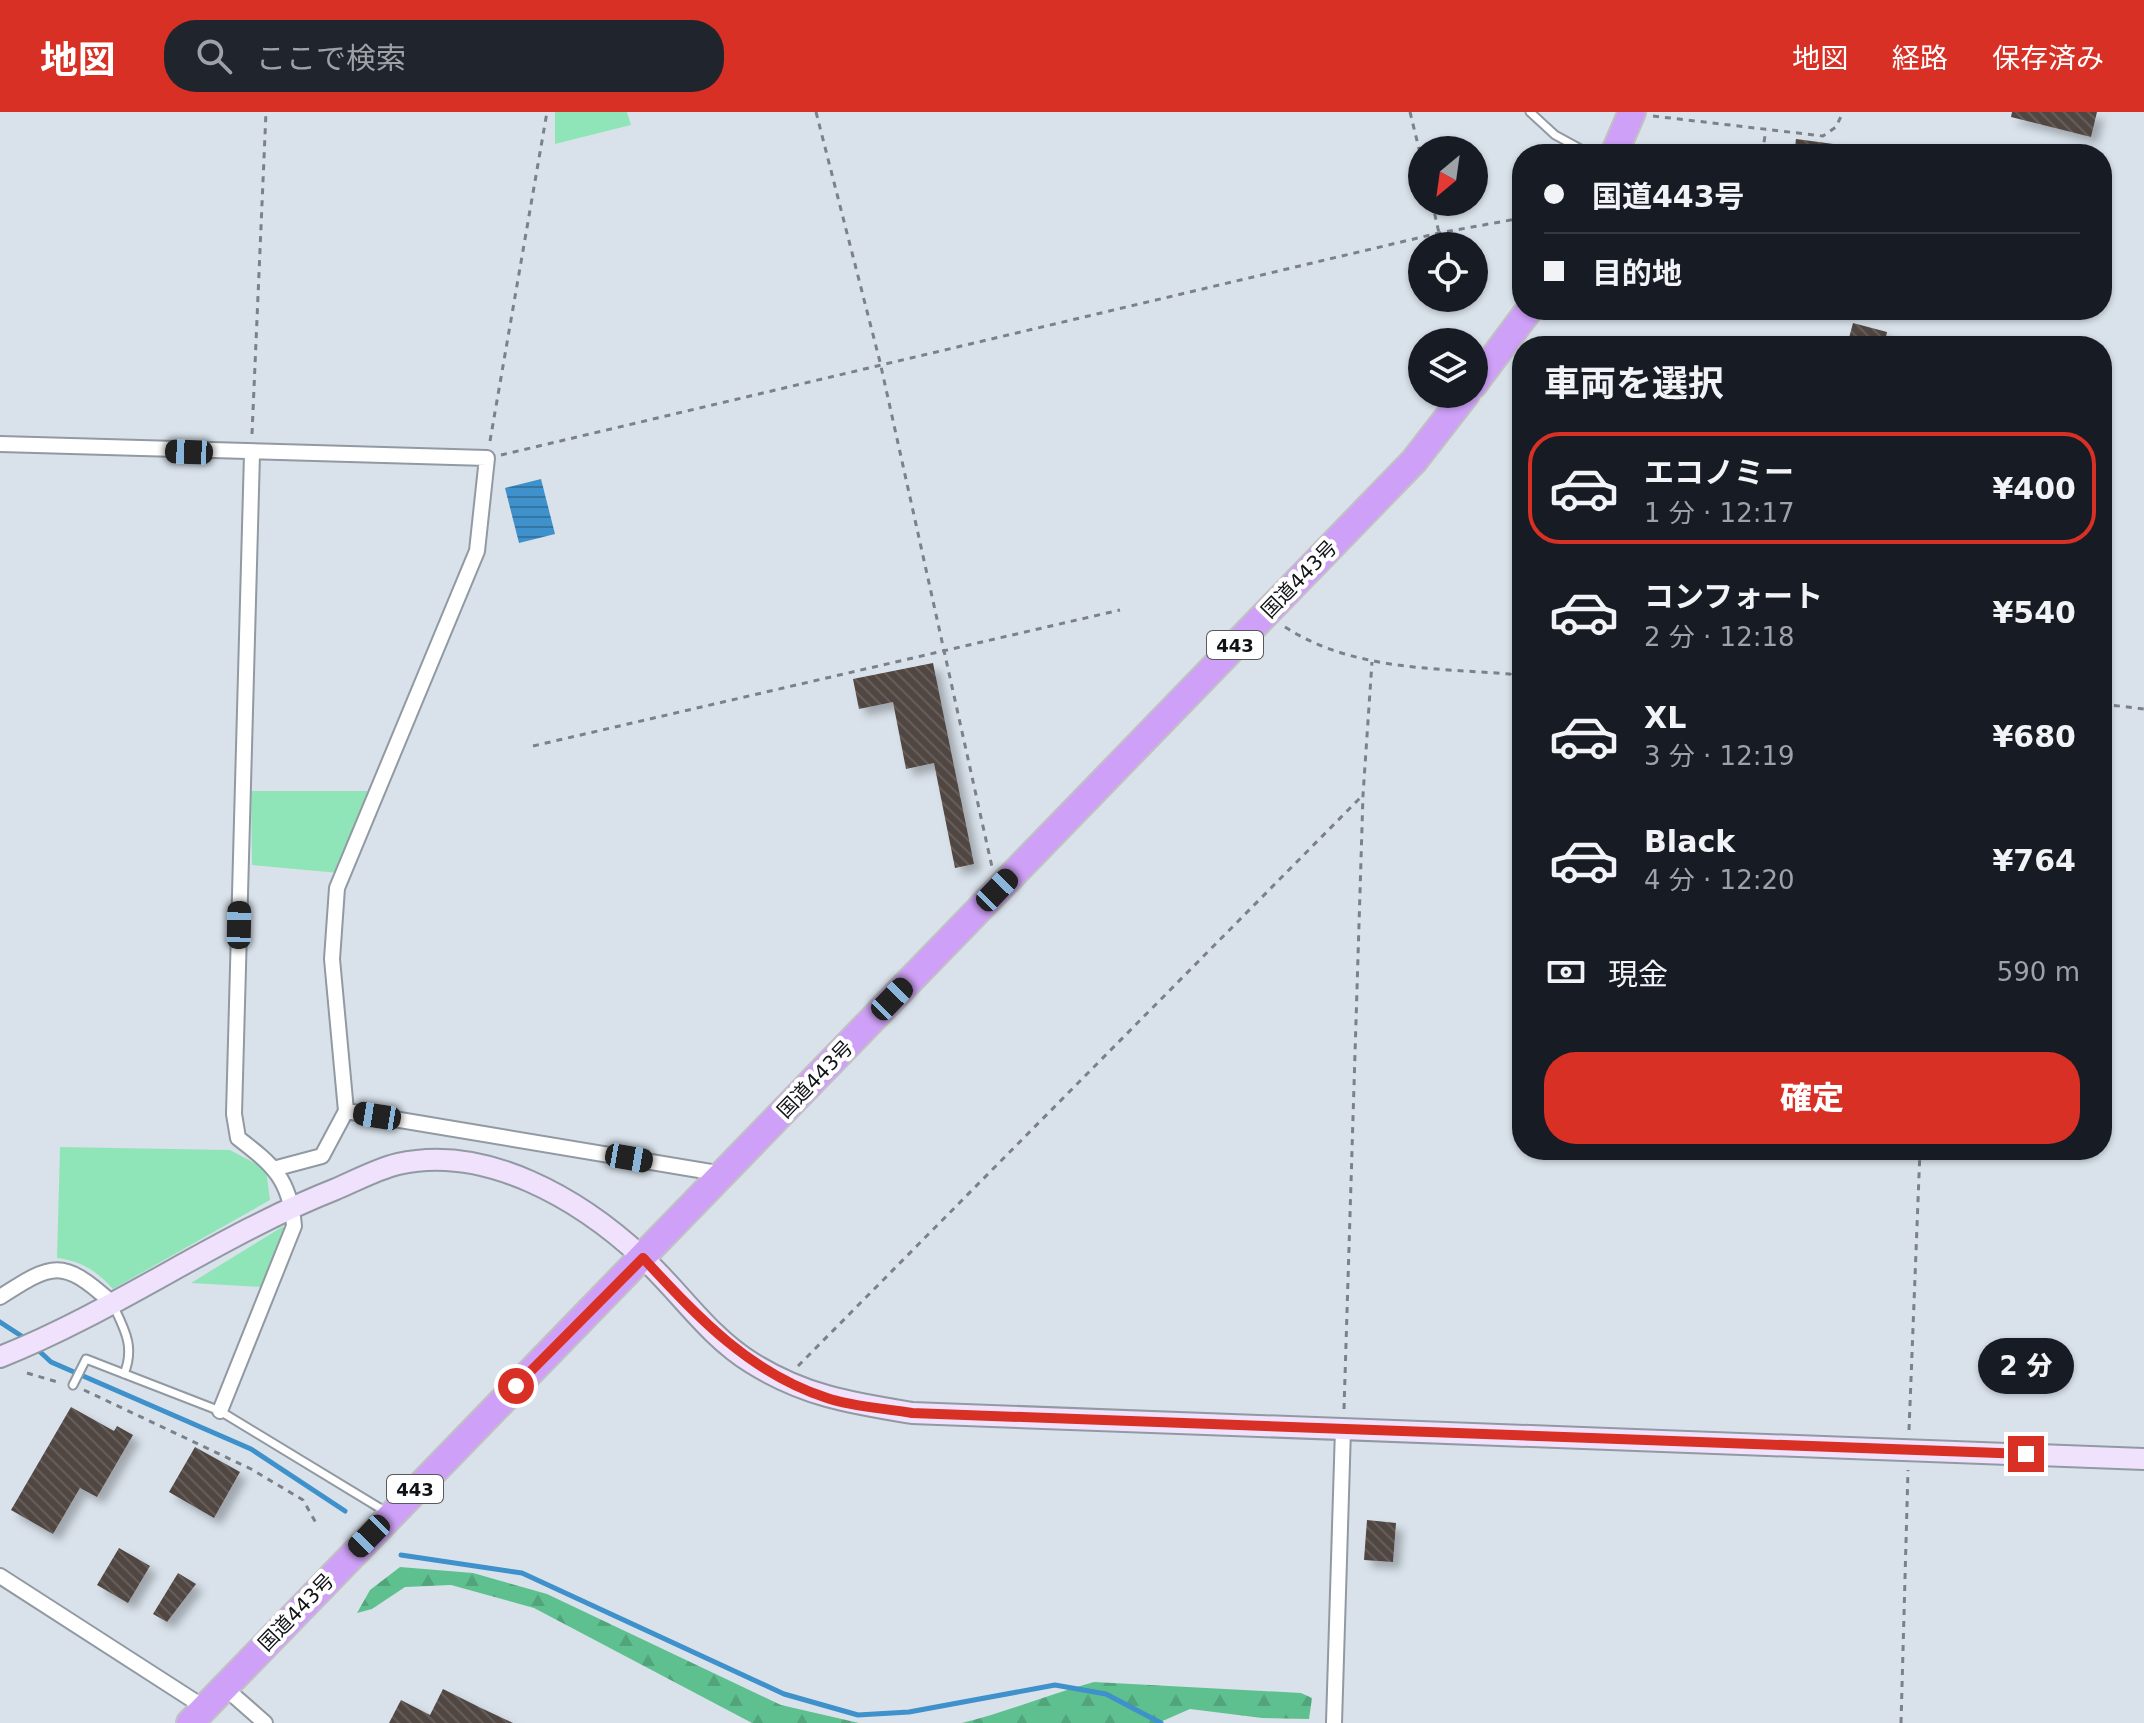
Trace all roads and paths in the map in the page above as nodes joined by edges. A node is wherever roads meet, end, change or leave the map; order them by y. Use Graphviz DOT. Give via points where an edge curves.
graph roads {
  1 [pos="266,112"];
  2 [pos="547,112"];
  3 [pos="816,112"];
  4 [pos="1410,112"];
  5 [pos="1530,112"];
  6 [pos="1843,112"];
  7 [pos="1632,113"];
  8 [pos="1766,130"];
  9 [pos="1416,136"];
  10 [pos="1572,144"];
  11 [pos="1618,144"];
  12 [pos="1764,144"];
  13 [pos="1512,220"];
  14 [pos="1445,232"];
  15 [pos="1408,240"];
  16 [pos="1522,320"];
  17 [pos="880,362"];
  18 [pos="1488,365"];
  19 [pos="1455,408"];
  20 [pos="0,444"];
  21 [pos="252,454"];
  22 [pos="487,458"];
  23 [pos="1120,610"];
  24 [pos="1265,614"];
  25 [pos="944,650"];
  26 [pos="1372,662"];
  27 [pos="1512,676"];
  28 [pos="2112,705"];
  29 [pos="2144,709"];
  30 [pos="533,746"];
  31 [pos="1363,795"];
  32 [pos="997,890"];
  33 [pos="346,1111"];
  34 [pos="1920,1160"];
  35 [pos="277,1168"];
  36 [pos="723,1174"];
  37 [pos="292,1206"];
  38 [pos="643,1258"];
  39 [pos="0,1297"];
  40 [pos="111,1302"];
  41 [pos="10,1353"];
  42 [pos="27,1373"];
  43 [pos="124,1374"];
  44 [pos="784,1380"];
  45 [pos="73,1385"];
  46 [pos="220,1411"];
  47 [pos="1343,1429"];
  48 [pos="1908,1449"];
  49 [pos="2144,1459"];
  50 [pos="390,1515"];
  51 [pos="316,1523"];
  52 [pos="0,1576"];
  53 [pos="224,1687"];
  54 [pos="198,1716"];
  55 [pos="265,1723"];
  56 [pos="1334,1723"];
  57 [pos="1901,1723"];
  1 -- 21 [label="path"];
  2 -- 22 [label="path"];
  3 -- 17 [label="path"];
  4 -- 9 [label="path"];
  5 -- 10 [label="lane"];
  6 -- 8 [label="path" via="1836,127 1823,136"];
  7 -- 8 [label="path"];
  7 -- 11 [label="highway"];
  8 -- 12 [label="path"];
  13 -- 14 [label="path"];
  15 -- 17 [label="path"];
  16 -- 18 [label="highway"];
  17 -- 22 [label="path"];
  17 -- 25 [label="path"];
  19 -- 24 [label="highway, 国道443号 / 443" via="1414,461"];
  20 -- 21 [label="street"];
  21 -- 22 [label="street"];
  21 -- 35 [label="street" via="234,1114 238,1138"];
  22 -- 33 [label="street" via="477,551 337,888 332,959"];
  23 -- 25 [label="path"];
  24 -- 26 [label="path" via="1315,646"];
  24 -- 32 [label="highway, 国道443号 / 443"];
  25 -- 30 [label="path"];
  25 -- 32 [label="path"];
  26 -- 27 [label="path"];
  26 -- 31 [label="path"];
  28 -- 29 [label="path"];
  31 -- 44 [label="path"];
  31 -- 47 [label="path"];
  32 -- 36 [label="highway, 国道443号 / 443"];
  33 -- 35 [label="street" via="322,1156"];
  33 -- 36 [label="street"];
  34 -- 48 [label="path"];
  35 -- 37 [label="street"];
  36 -- 38 [label="highway, 国道443号 / 443"];
  37 -- 38 [label="street" via="397,1164 451,1160 523,1177 584,1210"];
  37 -- 40 [label="street"];
  37 -- 46 [label="street" via="294,1226"];
  38 -- 44 [label="street" via="709,1329 749,1362"];
  38 -- 50 [label="highway, 国道443号 / 443"];
  39 -- 40 [label="street" via="39,1272 62,1269 84,1277"];
  40 -- 41 [label="street"];
  40 -- 43 [label="lane" via="129,1339 131,1357"];
  42 -- 45 [label="path"];
  43 -- 45 [label="lane" via="86,1359"];
  43 -- 46 [label="lane"];
  44 -- 47 [label="street" via="829,1399 912,1413"];
  45 -- 51 [label="path" via="251,1469 303,1500"];
  46 -- 50 [label="lane"];
  47 -- 48 [label="street"];
  47 -- 56 [label="street"];
  48 -- 49 [label="street"];
  48 -- 57 [label="path"];
  50 -- 53 [label="highway, 国道443号 / 443"];
  52 -- 54 [label="street"];
  53 -- 54 [label="highway, 国道443号 / 443"];
  53 -- 55 [label="street"];
}
